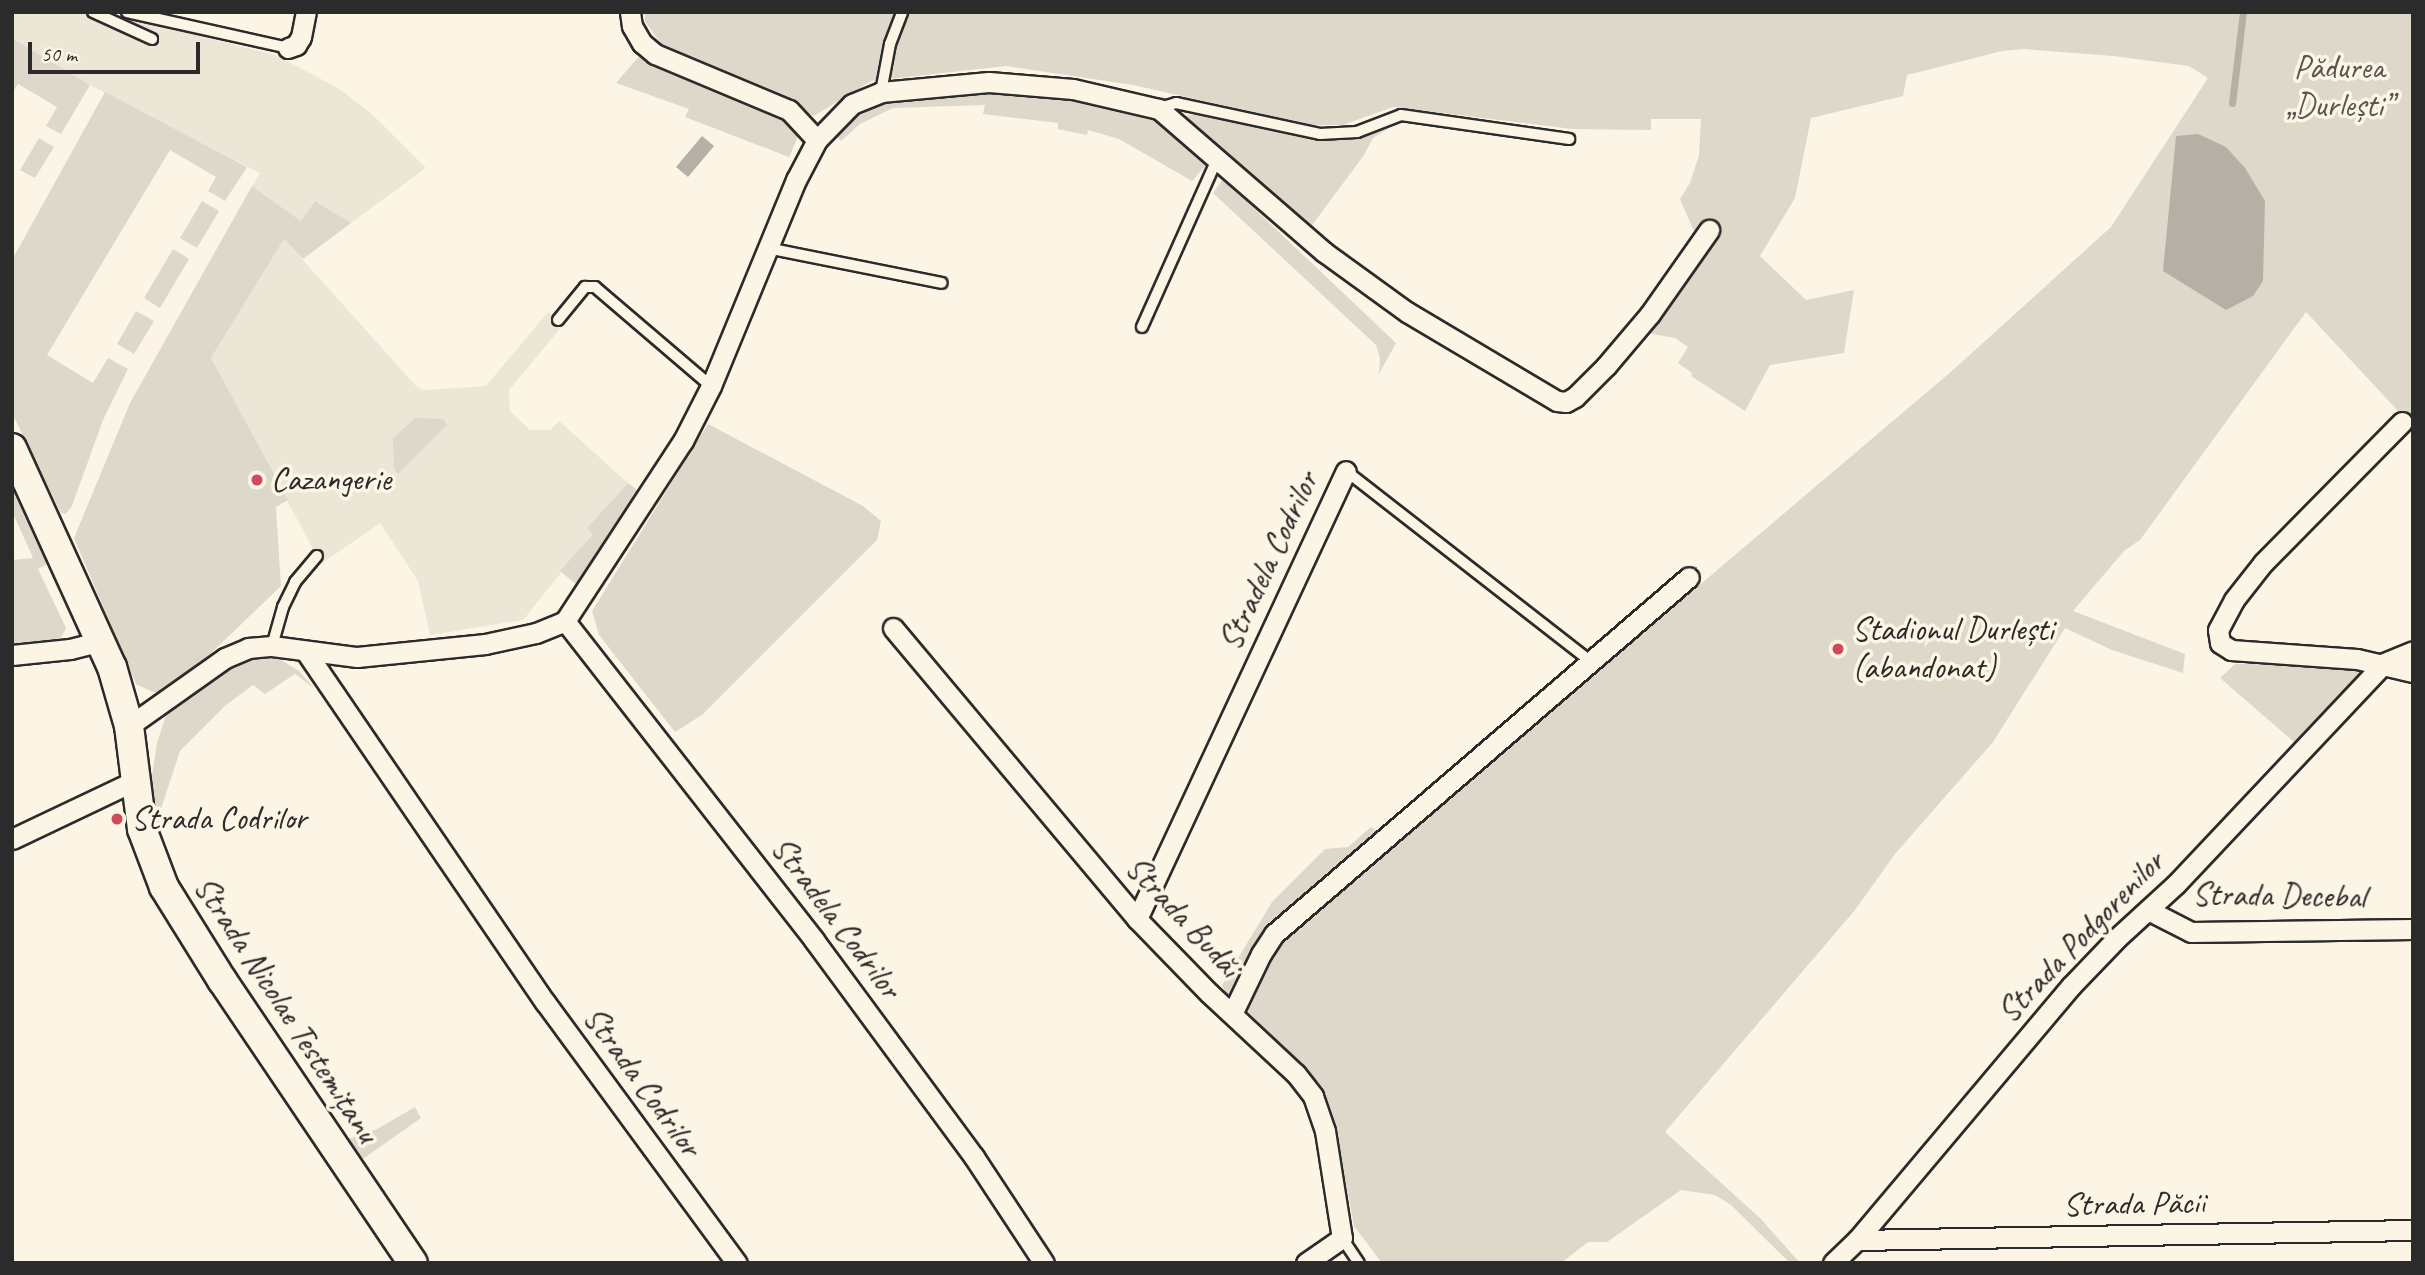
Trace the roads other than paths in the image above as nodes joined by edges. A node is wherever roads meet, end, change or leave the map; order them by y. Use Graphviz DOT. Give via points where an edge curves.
graph roads {
  1 [pos="93,12"];
  2 [pos="127,12"];
  3 [pos="306,12"];
  4 [pos="630,12"];
  5 [pos="902,12"];
  6 [pos="152,39"];
  7 [pos="288,48"];
  8 [pos="881,92"];
  9 [pos="1158,108"];
  10 [pos="1569,139"];
  11 [pos="817,140"];
  12 [pos="1217,159"];
  13 [pos="1709,230"];
  14 [pos="766,248"];
  15 [pos="942,283"];
  16 [pos="558,320"];
  17 [pos="1142,327"];
  18 [pos="711,386"];
  19 [pos="2402,422"];
  20 [pos="12,447"];
  21 [pos="1346,471"];
  22 [pos="317,556"];
  23 [pos="1689,578"];
  24 [pos="565,621"];
  25 [pos="892,628"];
  26 [pos="101,641"];
  27 [pos="272,646"];
  28 [pos="2413,651"];
  29 [pos="306,652"];
  30 [pos="12,655"];
  31 [pos="1590,661"];
  32 [pos="2384,663"];
  33 [pos="2413,673"];
  34 [pos="129,726"];
  35 [pos="134,781"];
  36 [pos="12,839"];
  37 [pos="2148,910"];
  38 [pos="1137,919"];
  39 [pos="2413,929"];
  40 [pos="1232,1014"];
  41 [pos="2413,1230"];
  42 [pos="1342,1238"];
  43 [pos="1857,1240"];
  44 [pos="413,1263"];
  45 [pos="737,1263"];
  46 [pos="1044,1263"];
  47 [pos="1306,1263"];
  48 [pos="1359,1263"];
  49 [pos="1833,1263"];
  1 -- 6 [label="lane"];
  2 -- 7 [label="lane"];
  3 -- 7 [label="street" via="301,37"];
  4 -- 11 [label="street" via="642,43 655,54 789,110"];
  5 -- 8 [label="lane"];
  8 -- 9 [label="street" via="989,82 1073,89"];
  8 -- 11 [label="street" via="852,104"];
  9 -- 10 [label="lane" via="1176,103 1320,134 1357,132 1401,115"];
  9 -- 12 [label="street"];
  11 -- 14 [label="street"];
  12 -- 13 [label="street" via="1324,252 1408,312 1557,401 1575,397 1606,366 1650,314"];
  12 -- 17 [label="lane"];
  14 -- 15 [label="lane"];
  14 -- 18 [label="street"];
  16 -- 18 [label="lane" via="585,287 595,286"];
  18 -- 24 [label="street" via="683,441"];
  19 -- 32 [label="street" via="2263,563 2234,600 2218,631 2220,643 2231,650"];
  20 -- 26 [label="street, Strada Nicolae Testemițanu"];
  21 -- 31 [label="lane, Stradela Codrilor"];
  21 -- 38 [label="street, Stradela Codrilor"];
  22 -- 27 [label="lane" via="295,582"];
  23 -- 31 [label="street"];
  24 -- 29 [label="street" via="536,633 485,644 357,657"];
  24 -- 46 [label="street, Stradela Codrilor" via="814,940 974,1157"];
  25 -- 38 [label="street, Strada Budăi"];
  26 -- 30 [label="street"];
  26 -- 34 [label="street, Strada Nicolae Testemițanu"];
  27 -- 29 [label="street"];
  27 -- 34 [label="street" via="248,648 225,658"];
  28 -- 32 [label="street"];
  29 -- 45 [label="street, Strada Codrilor" via="545,1002"];
  31 -- 40 [label="street" via="1275,934"];
  32 -- 33 [label="street"];
  32 -- 37 [label="street, Strada Podgorenilor"];
  34 -- 35 [label="street, Strada Nicolae Testemițanu"];
  35 -- 36 [label="street"];
  35 -- 44 [label="street, Strada Nicolae Testemițanu" via="142,829 164,887"];
  37 -- 39 [label="street, Strada Decebal" via="2191,932"];
  37 -- 43 [label="street, Strada Podgorenilor" via="2071,986"];
  38 -- 40 [label="street, Strada Budăi"];
  40 -- 42 [label="street, Strada Budăi" via="1313,1096 1325,1131"];
  41 -- 43 [label="street, Strada Păcii"];
  42 -- 47 [label="street"];
  42 -- 48 [label="lane"];
  43 -- 49 [label="street, Strada Podgorenilor"];
}
